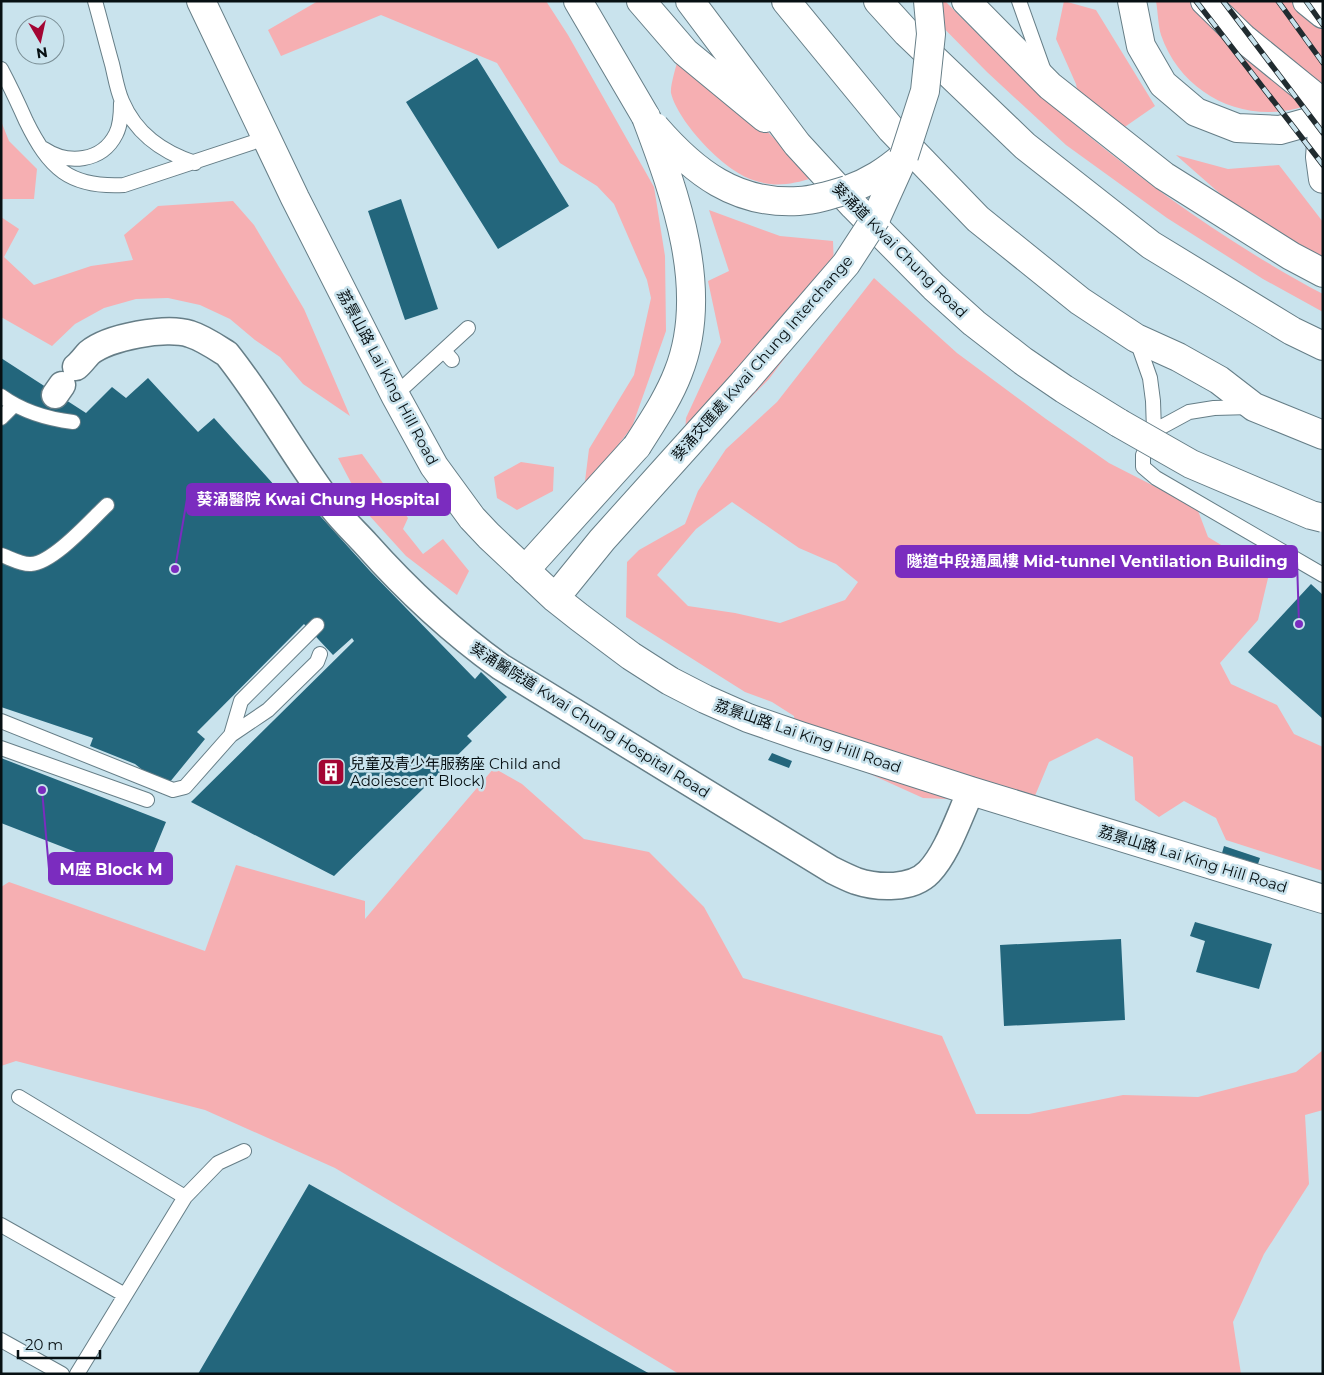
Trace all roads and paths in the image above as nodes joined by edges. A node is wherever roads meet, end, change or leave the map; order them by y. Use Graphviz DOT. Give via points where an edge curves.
graph roads {
  1 [pos="95,1"];
  2 [pos="202,1"];
  3 [pos="578,1"];
  4 [pos="641,1"];
  5 [pos="690,1"];
  6 [pos="786,1"];
  7 [pos="878,1"];
  8 [pos="928,1"];
  9 [pos="966,1"];
  10 [pos="1020,1"];
  11 [pos="1132,1"];
  12 [pos="1205,1"];
  13 [pos="1307,1"];
  14 [pos="1323,14"];
  15 [pos="1,69"];
  16 [pos="1050,86"];
  17 [pos="121,99"];
  18 [pos="1323,103"];
  19 [pos="646,117"];
  20 [pos="1323,118"];
  21 [pos="266,138"];
  22 [pos="797,144"];
  23 [pos="39,146"];
  24 [pos="904,156"];
  25 [pos="195,163"];
  26 [pos="1323,179"];
  27 [pos="1323,273"];
  28 [pos="468,328"];
  29 [pos="1136,338"];
  30 [pos="1323,346"];
  31 [pos="65,383"];
  32 [pos="1,396"];
  33 [pos="395,396"];
  34 [pos="14,405"];
  35 [pos="1254,407"];
  36 [pos="1,418"];
  37 [pos="73,422"];
  38 [pos="1154,431"];
  39 [pos="1323,435"];
  40 [pos="107,505"];
  41 [pos="1323,518"];
  42 [pos="1,555"];
  43 [pos="524,570"];
  44 [pos="1323,575"];
  45 [pos="555,598"];
  46 [pos="317,625"];
  47 [pos="320,654"];
  48 [pos="1,721"];
  49 [pos="231,735"];
  50 [pos="1,748"];
  51 [pos="970,791"];
  52 [pos="146,800"];
  53 [pos="1323,899"];
  54 [pos="19,1097"];
  55 [pos="244,1151"];
  56 [pos="185,1196"];
  57 [pos="1,1225"];
  58 [pos="125,1295"];
  59 [pos="1,1340"];
  60 [pos="62,1374"];
  61 [pos="77,1374"];
  1 -- 17 [label="lane"];
  2 -- 21 [label="main road, 荔景山路 Lai King Hill Road"];
  3 -- 19 [label="main road"];
  4 -- 22 [label="main road" via="685,52"];
  5 -- 22 [label="main road, 葵涌道 Kwai Chung Road"];
  6 -- 29 [label="main road" via="891,129 978,219 1080,301"];
  7 -- 30 [label="main road" via="920,46 1025,146 1151,245 1292,331"];
  8 -- 24 [label="main road, 葵涌交匯處 Kwai Chung Interchange, bridge" via="931,34 924,91"];
  9 -- 16 [label="main road"];
  10 -- 16 [label="lane"];
  11 -- 20 [label="main road" via="1141,46 1163,84 1196,112 1237,128 1280,130"];
  12 -- 18 [label="main road" via="1243,38"];
  13 -- 14 [label="main road"];
  15 -- 23 [label="lane"];
  16 -- 27 [label="main road" via="1164,176"];
  17 -- 23 [label="lane" via="122,118 116,135 89,157 71,160 54,156"];
  17 -- 25 [label="lane" via="130,118 148,138 176,157"];
  19 -- 24 [label="main road, bridge" via="670,145 716,183 742,194 769,200 798,201 847,190 874,179"];
  19 -- 43 [label="main road, bridge" via="674,197 691,287 689,333 679,372 637,446"];
  20 -- 26 [label="main road" via="1320,157"];
  21 -- 25 [label="lane"];
  21 -- 33 [label="main road, 荔景山路 Lai King Hill Road"];
  22 -- 41 [label="main road, 葵涌道 Kwai Chung Road, bridge" via="934,287 1023,361 1079,399 1191,464"];
  23 -- 25 [label="lane" via="66,174 104,186 124,186"];
  24 -- 45 [label="main road, 葵涌交匯處 Kwai Chung Interchange, bridge" via="876,218 846,264 602,540"];
  28 -- 33 [label="lane" via="448,355"];
  29 -- 35 [label="main road" via="1211,376"];
  29 -- 38 [label="lane" via="1150,378"];
  31 -- 51 [label="street, 葵涌醫院道 Kwai Chung Hospital Road" via="90,352 118,338 158,331 189,333 227,354 334,509 441,621 500,667 832,870 856,881 896,886 915,882 928,874 941,856"];
  32 -- 34 [label="lane"];
  33 -- 43 [label="main road, 荔景山路 Lai King Hill Road" via="434,466 472,518"];
  34 -- 36 [label="lane"];
  34 -- 37 [label="lane" via="22,410"];
  35 -- 38 [label="lane" via="1189,412"];
  35 -- 39 [label="main road"];
  38 -- 44 [label="lane" via="1143,455 1143,467 1156,478"];
  40 -- 42 [label="lane" via="41,563 28,565"];
  43 -- 45 [label="main road, 荔景山路 Lai King Hill Road"];
  45 -- 51 [label="main road, 荔景山路 Lai King Hill Road" via="631,656 705,699 748,718"];
  46 -- 49 [label="lane" via="241,701"];
  47 -- 49 [label="lane" via="317,662 268,710"];
  48 -- 49 [label="lane" via="173,790 185,787"];
  50 -- 52 [label="lane"];
  51 -- 53 [label="main road, 荔景山路 Lai King Hill Road"];
  54 -- 56 [label="lane"];
  55 -- 56 [label="lane" via="218,1163"];
  56 -- 58 [label="lane"];
  57 -- 58 [label="lane"];
  58 -- 61 [label="lane"];
  59 -- 60 [label="lane"];
}
